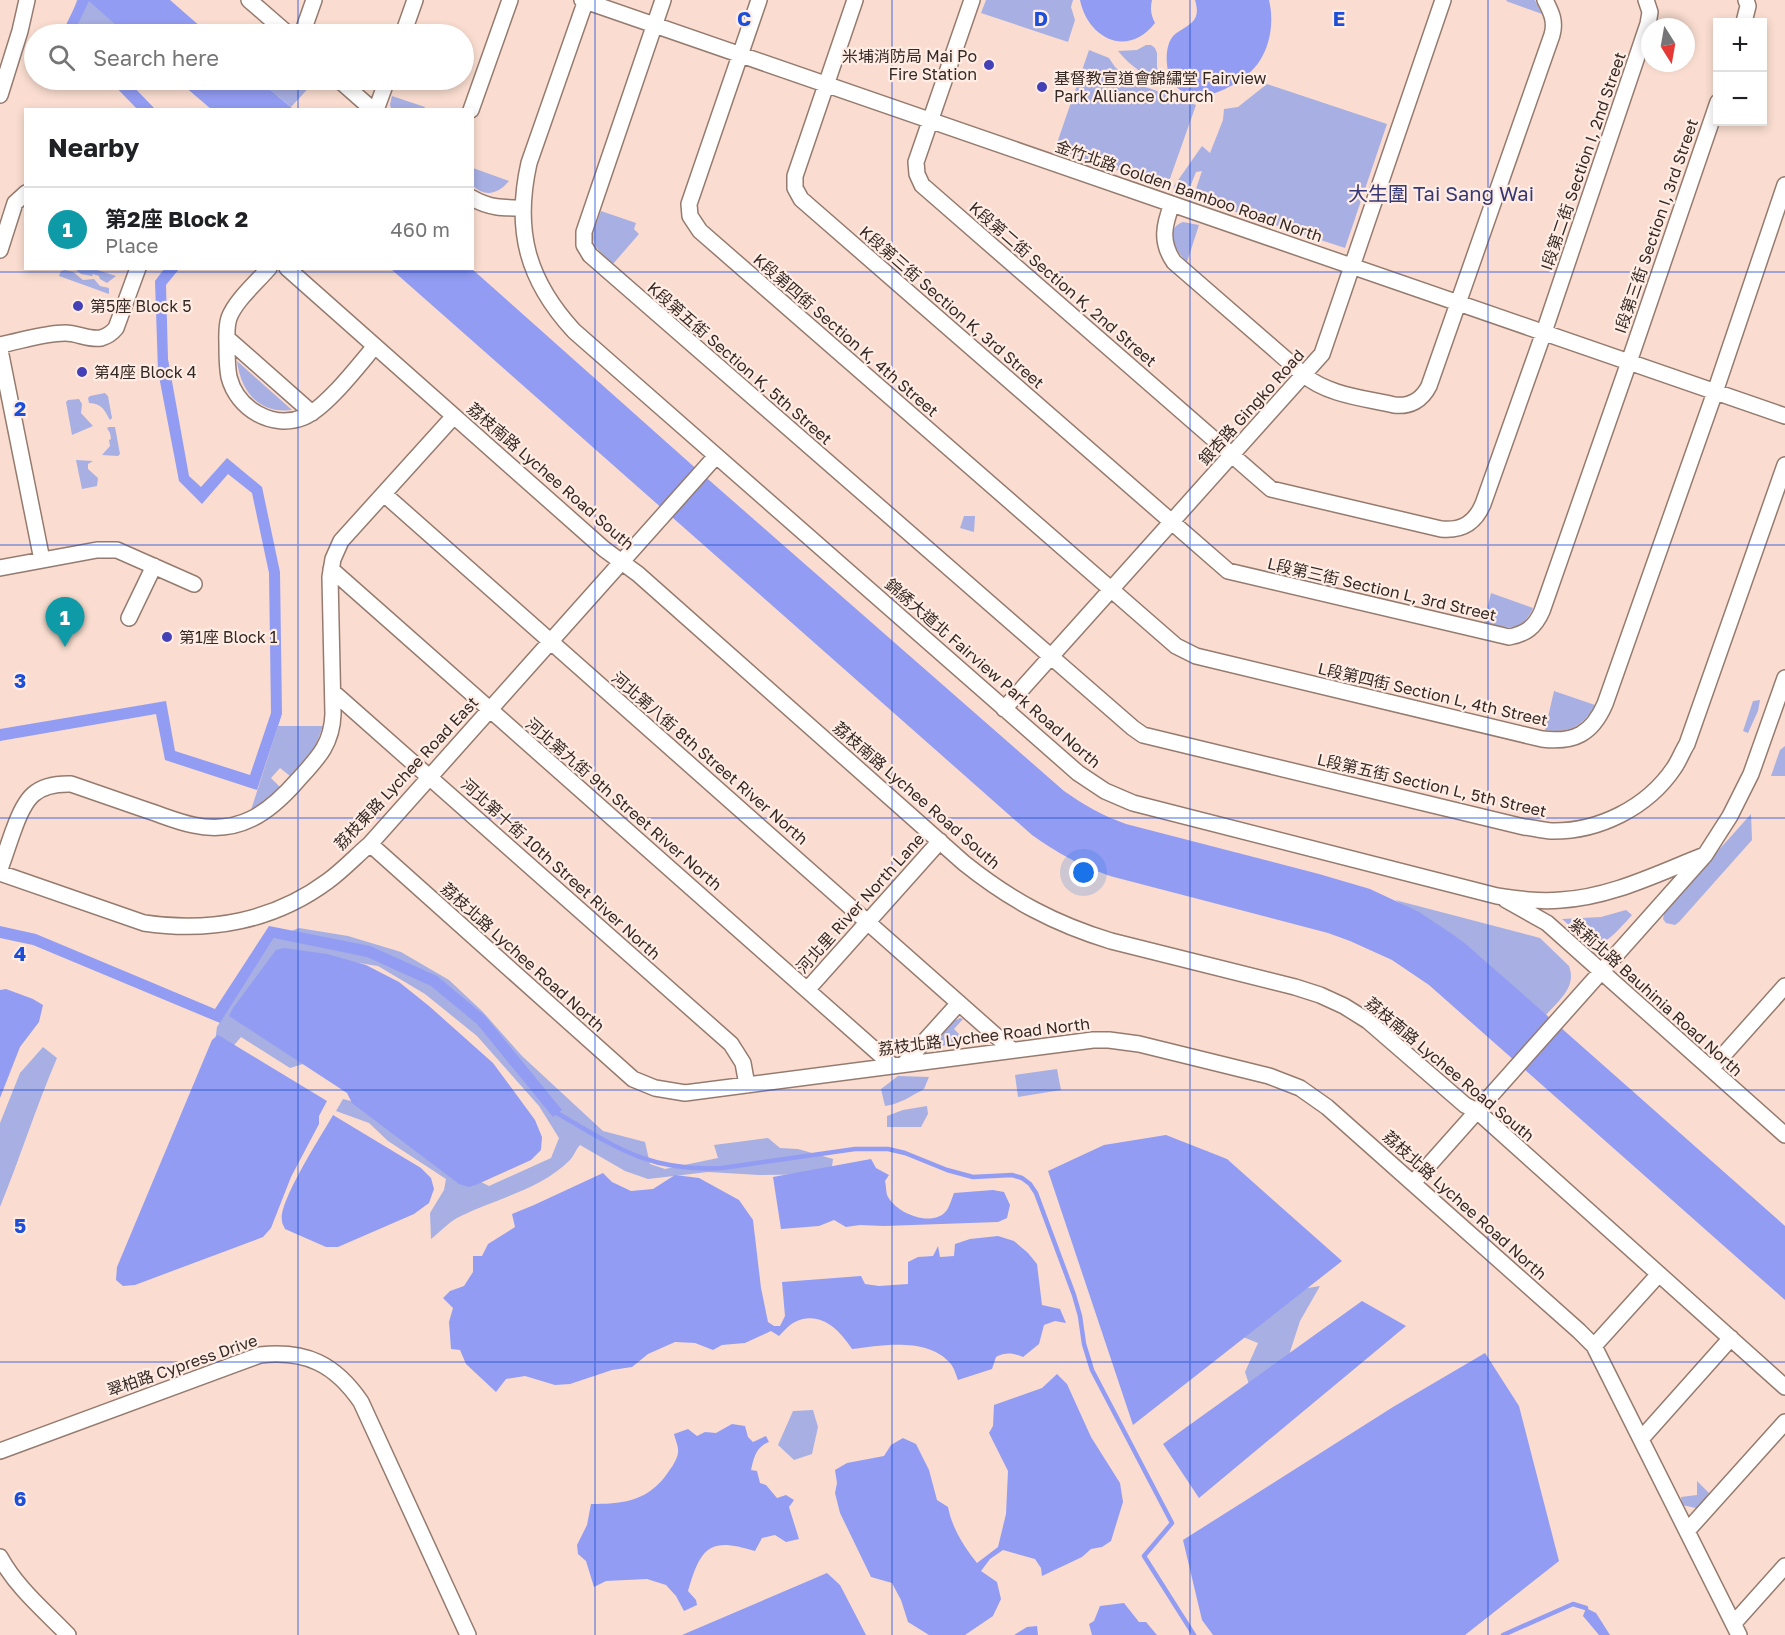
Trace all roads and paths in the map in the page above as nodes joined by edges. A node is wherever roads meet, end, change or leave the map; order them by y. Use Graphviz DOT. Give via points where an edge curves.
graph roads {
  1 [pos="27,0"];
  2 [pos="249,0"];
  3 [pos="314,0"];
  4 [pos="415,0"];
  5 [pos="510,0"];
  6 [pos="585,0"];
  7 [pos="663,0"];
  8 [pos="759,0"];
  9 [pos="855,0"];
  10 [pos="972,0"];
  11 [pos="1443,0"];
  12 [pos="1545,0"];
  13 [pos="1646,0"];
  14 [pos="1746,0"];
  15 [pos="1745,18"];
  16 [pos="277,24"];
  17 [pos="306,24"];
  18 [pos="407,24"];
  19 [pos="654,25"];
  20 [pos="740,54"];
  21 [pos="826,84"];
  22 [pos="351,90"];
  23 [pos="383,90"];
  24 [pos="0,95"];
  25 [pos="372,108"];
  26 [pos="375,108"];
  27 [pos="472,108"];
  28 [pos="1713,117"];
  29 [pos="930,120"];
  30 [pos="1785,185"];
  31 [pos="24,195"];
  32 [pos="474,199"];
  33 [pos="1172,204"];
  34 [pos="522,208"];
  35 [pos="0,250"];
  36 [pos="1352,266"];
  37 [pos="137,270"];
  38 [pos="267,270"];
  39 [pos="289,270"];
  40 [pos="1458,303"];
  41 [pos="1544,332"];
  42 [pos="227,338"];
  43 [pos="0,345"];
  44 [pos="375,346"];
  45 [pos="0,350"];
  46 [pos="1629,362"];
  47 [pos="1304,375"];
  48 [pos="1715,392"];
  49 [pos="312,413"];
  50 [pos="454,416"];
  51 [pos="1785,416"];
  52 [pos="1232,455"];
  53 [pos="716,456"];
  54 [pos="1785,465"];
  55 [pos="384,494"];
  56 [pos="1172,522"];
  57 [pos="42,560"];
  58 [pos="622,562"];
  59 [pos="154,566"];
  60 [pos="0,568"];
  61 [pos="331,569"];
  62 [pos="194,584"];
  63 [pos="1111,590"];
  64 [pos="129,618"];
  65 [pos="550,642"];
  66 [pos="1051,657"];
  67 [pos="1785,678"];
  68 [pos="333,692"];
  69 [pos="490,709"];
  70 [pos="1004,709"];
  71 [pos="429,777"];
  72 [pos="940,841"];
  73 [pos="370,843"];
  74 [pos="1705,855"];
  75 [pos="0,871"];
  76 [pos="1497,896"];
  77 [pos="868,922"];
  78 [pos="1601,972"];
  79 [pos="1785,986"];
  80 [pos="807,990"];
  81 [pos="959,1003"];
  82 [pos="1012,1050"];
  83 [pos="898,1065"];
  84 [pos="1711,1070"];
  85 [pos="747,1085"];
  86 [pos="1477,1111"];
  87 [pos="1783,1130"];
  88 [pos="1413,1183"];
  89 [pos="1659,1274"];
  90 [pos="1731,1338"];
  91 [pos="1594,1346"];
  92 [pos="1785,1387"];
  93 [pos="1785,1422"];
  94 [pos="1641,1439"];
  95 [pos="0,1451"];
  96 [pos="1687,1531"];
  97 [pos="0,1557"];
  98 [pos="1785,1566"];
  99 [pos="1736,1629"];
  100 [pos="68,1635"];
  101 [pos="468,1635"];
  1 -- 24 [label="street"];
  2 -- 16 [label="street"];
  3 -- 17 [label="street"];
  4 -- 18 [label="street"];
  5 -- 27 [label="street"];
  6 -- 19 [label="street, 金竹北路 Golden Bamboo Road North"];
  6 -- 34 [label="street, 錦綉大道北 Fairview Park Road North" via="529,163"];
  7 -- 19 [label="street, K段第五街 Section K, 5th Street"];
  8 -- 20 [label="street, K段第四街 Section K, 4th Street"];
  9 -- 21 [label="street, K段第三街 Section K, 3rd Street"];
  10 -- 29 [label="street, K段第二街 Section K, 2nd Street"];
  11 -- 36 [label="street, 銀杏路 Gingko Road"];
  12 -- 40 [label="street" via="1554,23 1552,35"];
  13 -- 41 [label="street, I段第二街 Section I, 2nd Street" via="1648,24"];
  14 -- 15 [label="street"];
  19 -- 20 [label="street, 金竹北路 Golden Bamboo Road North"];
  19 -- 66 [label="street, K段第五街 Section K, 5th Street" via="584,232 587,250"];
  20 -- 21 [label="street, 金竹北路 Golden Bamboo Road North"];
  20 -- 63 [label="street, K段第四街 Section K, 4th Street" via="689,204 695,227"];
  21 -- 29 [label="street, 金竹北路 Golden Bamboo Road North"];
  21 -- 56 [label="street, K段第三街 Section K, 3rd Street" via="795,176 795,188 801,199"];
  22 -- 25 [label="street"];
  23 -- 26 [label="street"];
  28 -- 46 [label="street, I段第三街 Section I, 3rd Street"];
  29 -- 33 [label="street, 金竹北路 Golden Bamboo Road North"];
  29 -- 52 [label="street, K段第二街 Section K, 2nd Street" via="916,162 922,185"];
  30 -- 48 [label="street, L段第四街 Section L, 4th Street"];
  31 -- 35 [label="street" via="15,203"];
  32 -- 34 [label="street" via="498,208"];
  33 -- 36 [label="street, 金竹北路 Golden Bamboo Road North"];
  33 -- 47 [label="street" via="1164,238 1174,262"];
  34 -- 53 [label="street, 錦綉大道北 Fairview Park Road North" via="528,253 559,314"];
  36 -- 40 [label="street, 金竹北路 Golden Bamboo Road North"];
  36 -- 47 [label="street, 銀杏路 Gingko Road" via="1324,349"];
  37 -- 43 [label="street" via="112,334 92,339 58,333"];
  38 -- 42 [label="street" via="234,308 227,324"];
  39 -- 44 [label="street, 荔枝南路 Lychee Road South"];
  40 -- 41 [label="street, 金竹北路 Golden Bamboo Road North"];
  40 -- 47 [label="street" via="1426,393 1415,402 1401,406 1334,391"];
  41 -- 46 [label="street, 金竹北路 Golden Bamboo Road North"];
  41 -- 52 [label="street, I段第二街 Section I, 2nd Street" via="1484,504 1472,522 1462,528 1441,529 1271,489"];
  42 -- 49 [label="street"];
  42 -- 49 [label="street" via="229,378 244,404 272,420 288,421"];
  44 -- 49 [label="street"];
  44 -- 50 [label="street, 荔枝南路 Lychee Road South"];
  45 -- 57 [label="street"];
  46 -- 48 [label="street, 金竹北路 Golden Bamboo Road North"];
  46 -- 56 [label="street, L段第三街 Section L, 3rd Street" via="1542,611 1530,630 1520,635 1498,636 1228,571"];
  47 -- 52 [label="street, 銀杏路 Gingko Road"];
  48 -- 51 [label="street, 金竹北路 Golden Bamboo Road North"];
  48 -- 63 [label="street, L段第四街 Section L, 4th Street" via="1605,704 1598,719 1573,738 1542,739 1197,656 1176,646"];
  50 -- 55 [label="street"];
  50 -- 58 [label="street, 荔枝南路 Lychee Road South"];
  52 -- 56 [label="street, 銀杏路 Gingko Road"];
  53 -- 58 [label="street, 荔枝東路 Lychee Road East"];
  53 -- 70 [label="street, 錦綉大道北 Fairview Park Road North"];
  54 -- 66 [label="street, L段第五街 Section L, 5th Street" via="1687,744 1673,769 1633,808 1580,829 1524,827 1154,739 1133,729"];
  55 -- 61 [label="street" via="341,541"];
  55 -- 65 [label="street, 河北第八街 8th Street River North"];
  56 -- 63 [label="street, 銀杏路 Gingko Road"];
  57 -- 59 [label="street" via="117,550"];
  57 -- 60 [label="street"];
  58 -- 65 [label="street, 荔枝東路 Lychee Road East"];
  58 -- 72 [label="street, 荔枝南路 Lychee Road South"];
  59 -- 62 [label="street"];
  59 -- 64 [label="street"];
  61 -- 68 [label="street"];
  61 -- 69 [label="street, 河北第九街 9th Street River North"];
  63 -- 66 [label="street, 銀杏路 Gingko Road"];
  65 -- 69 [label="street, 荔枝東路 Lychee Road East"];
  65 -- 77 [label="street, 河北第八街 8th Street River North"];
  66 -- 70 [label="street, 銀杏路 Gingko Road"];
  67 -- 74 [label="street" via="1751,774"];
  68 -- 71 [label="street, 河北第十街 10th Street River North"];
  68 -- 75 [label="street" via="333,724 323,753 280,801 255,818 225,826 194,825 71,784 48,786 28,798 21,808"];
  69 -- 71 [label="street, 荔枝東路 Lychee Road East"];
  69 -- 80 [label="street, 河北第九街 9th Street River North"];
  70 -- 76 [label="street, 錦綉大道北 Fairview Park Road North" via="1078,773 1119,798"];
  71 -- 73 [label="street, 荔枝東路 Lychee Road East"];
  71 -- 85 [label="street, 河北第十街 10th Street River North" via="731,1044 742,1063"];
  72 -- 77 [label="street, 河北里 River North Lane"];
  72 -- 86 [label="street, 荔枝南路 Lychee Road South" via="1009,896 1059,922 1111,941 1295,987 1344,1006 1368,1020 1465,1105"];
  73 -- 75 [label="street, 荔枝東路 Lychee Road East" via="330,879 293,903 252,918 209,926 144,923"];
  73 -- 85 [label="street, 荔枝北路 Lychee Road North" via="633,1079 685,1093"];
  74 -- 76 [label="street" via="1622,888 1581,898 1539,901"];
  74 -- 78 [label="street"];
  76 -- 78 [label="street, 紫荊北路 Bauhinia Road North" via="1547,923"];
  77 -- 80 [label="street, 河北里 River North Lane"];
  77 -- 81 [label="street, 河北第八街 8th Street River North"];
  78 -- 84 [label="street, 紫荊北路 Bauhinia Road North"];
  78 -- 86 [label="street"];
  79 -- 84 [label="street"];
  80 -- 83 [label="street, 河北第九街 9th Street River North"];
  81 -- 82 [label="street, 河北第八街 8th Street River North"];
  81 -- 83 [label="street"];
  82 -- 83 [label="street, 荔枝北路 Lychee Road North"];
  82 -- 88 [label="street, 荔枝北路 Lychee Road North" via="1093,1040 1124,1041 1285,1081 1327,1107"];
  83 -- 85 [label="street, 荔枝北路 Lychee Road North"];
  84 -- 87 [label="street, 紫荊北路 Bauhinia Road North"];
  86 -- 88 [label="street"];
  86 -- 89 [label="street, 荔枝南路 Lychee Road South"];
  88 -- 91 [label="street, 荔枝北路 Lychee Road North"];
  89 -- 90 [label="street, 荔枝南路 Lychee Road South"];
  89 -- 91 [label="street"];
  90 -- 92 [label="street, 荔枝南路 Lychee Road South"];
  90 -- 94 [label="street"];
  91 -- 94 [label="street, 荔枝北路 Lychee Road North"];
  93 -- 96 [label="street"];
  94 -- 96 [label="street, 荔枝北路 Lychee Road North"];
  95 -- 101 [label="street, 翠柏路 Cypress Drive" via="260,1355 299,1355 318,1362 335,1372 361,1402"];
  96 -- 99 [label="street, 荔枝北路 Lychee Road North"];
  97 -- 100 [label="street" via="26,1593"];
  98 -- 99 [label="street"];
}
